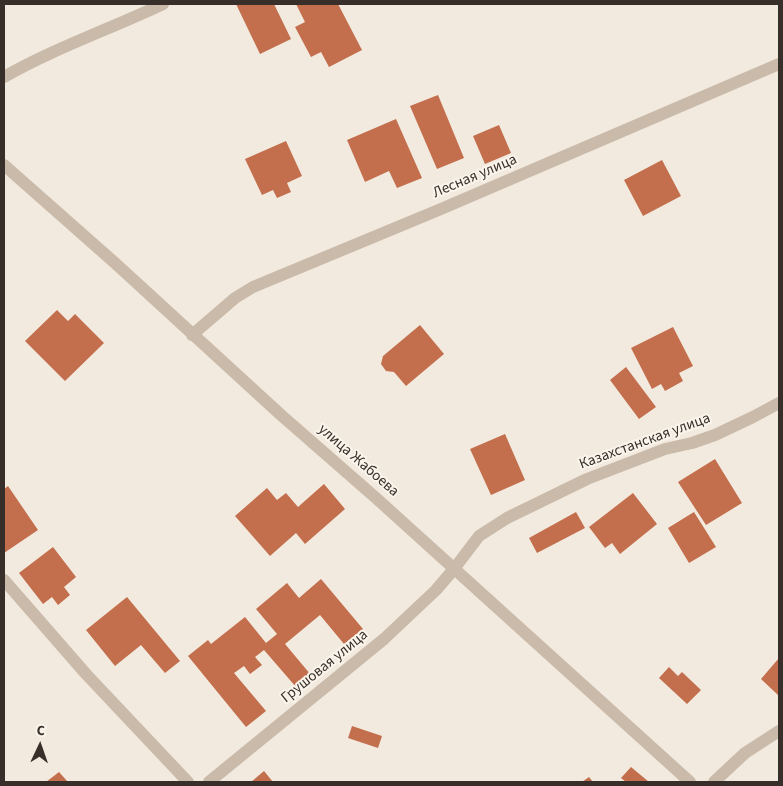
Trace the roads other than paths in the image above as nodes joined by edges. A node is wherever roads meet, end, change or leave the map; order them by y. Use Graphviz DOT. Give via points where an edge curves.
graph roads {
  1 [pos="163,4"];
  2 [pos="779,64"];
  3 [pos="4,77"];
  4 [pos="4,165"];
  5 [pos="192,335"];
  6 [pos="779,403"];
  7 [pos="454,569"];
  8 [pos="4,580"];
  9 [pos="779,731"];
  10 [pos="188,782"];
  11 [pos="209,782"];
  12 [pos="690,782"];
  13 [pos="714,782"];
  1 -- 3 [label="street" via="56,50"];
  2 -- 5 [label="street, Лесная улица" via="253,287"];
  4 -- 5 [label="street, улица Жабоева"];
  5 -- 7 [label="street, улица Жабоева"];
  6 -- 7 [label="street, Казахстанская улица" via="716,435 665,449 587,479 507,518 479,536"];
  7 -- 11 [label="street, Грушовая улица" via="384,639"];
  7 -- 12 [label="street, улица Жабоева"];
  8 -- 10 [label="street" via="86,674"];
  9 -- 13 [label="street" via="745,753"];
}
